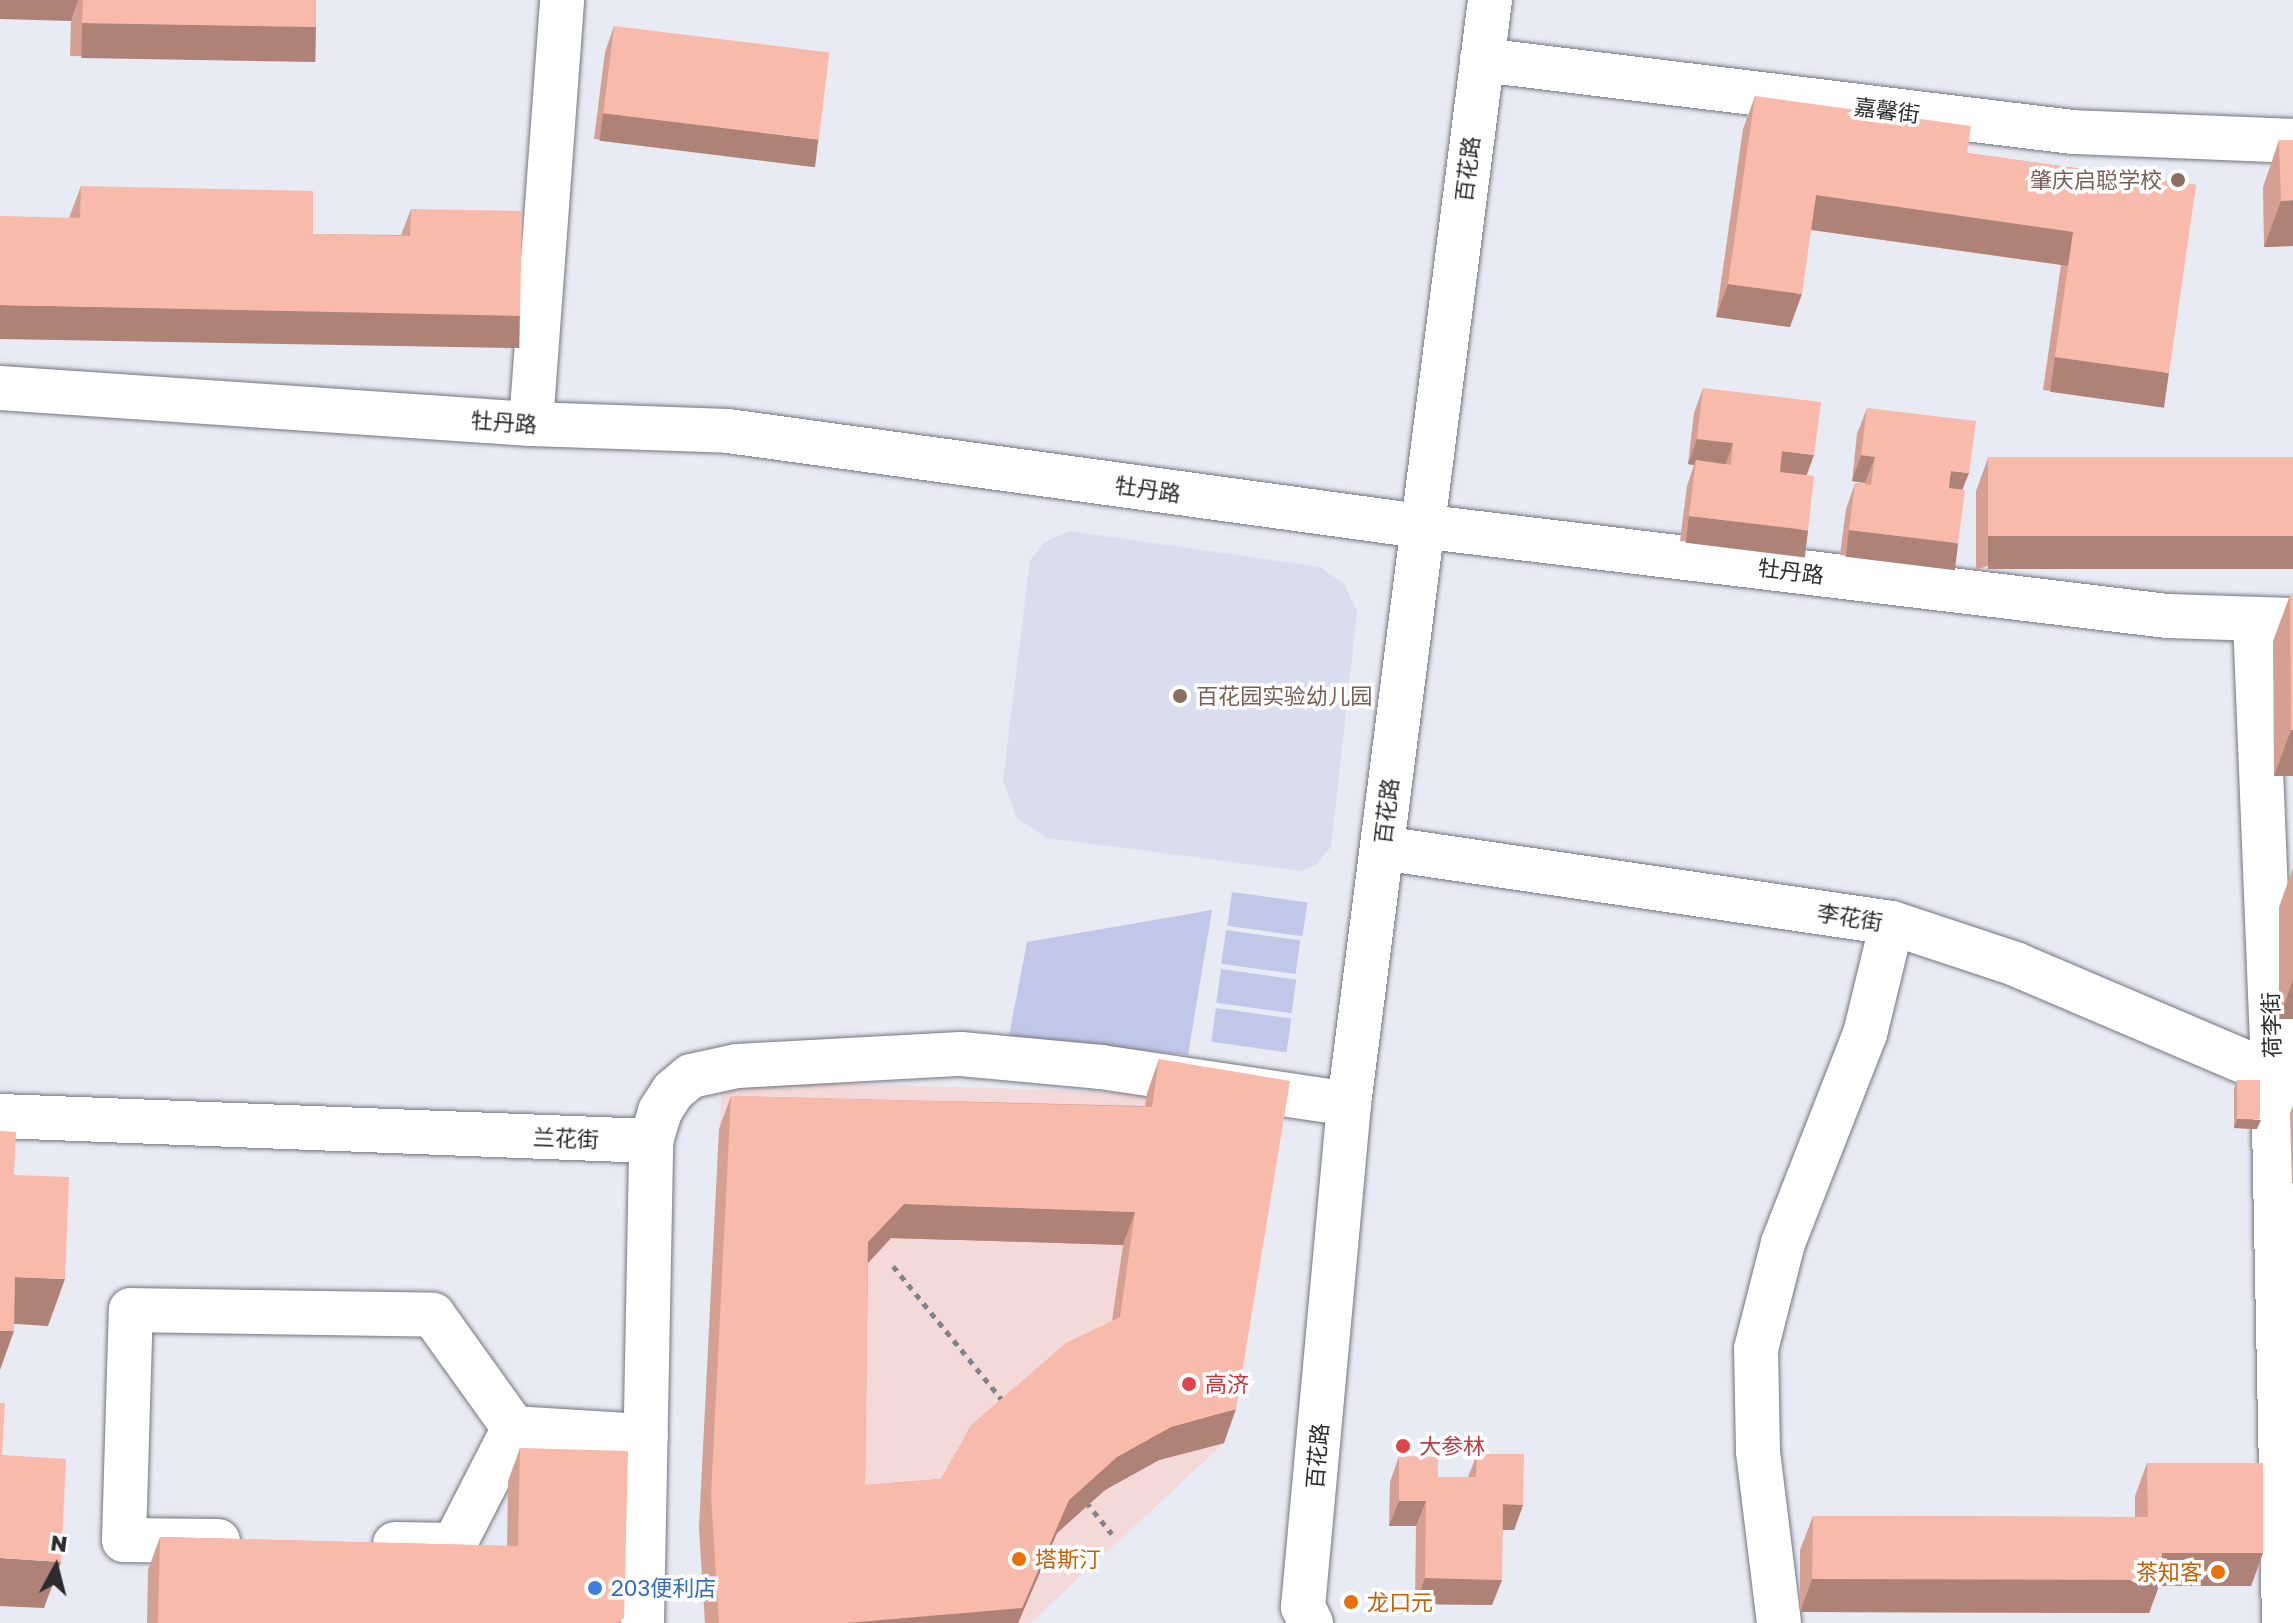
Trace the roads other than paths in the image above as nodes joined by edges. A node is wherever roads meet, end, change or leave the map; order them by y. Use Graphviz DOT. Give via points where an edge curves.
graph roads {
  1 [pos="562,0"];
  2 [pos="1490,0"];
  3 [pos="1482,60"];
  4 [pos="2293,141"];
  5 [pos="0,388"];
  6 [pos="531,424"];
  7 [pos="1420,526"];
  8 [pos="2274,620"];
  9 [pos="1382,848"];
  10 [pos="1892,923"];
  11 [pos="2283,1074"];
  12 [pos="1349,1104"];
  13 [pos="0,1116"];
  14 [pos="651,1141"];
  15 [pos="514,1428"];
  16 [pos="646,1436"];
  17 [pos="265,1542"];
  18 [pos="359,1544"];
  19 [pos="642,1623"];
  20 [pos="1311,1623"];
  21 [pos="1779,1623"];
  22 [pos="2284,1623"];
  1 -- 6 [label="street"];
  2 -- 3 [label="street, 百花路"];
  3 -- 4 [label="street, 嘉馨街" via="2073,132"];
  3 -- 7 [label="street, 百花路"];
  5 -- 6 [label="street, 牡丹路"];
  6 -- 7 [label="street, 牡丹路" via="728,431"];
  7 -- 8 [label="street, 牡丹路" via="2167,616"];
  7 -- 9 [label="street, 百花路"];
  8 -- 11 [label="street, 荷李街"];
  9 -- 10 [label="street, 李花街"];
  9 -- 12 [label="street, 百花路"];
  10 -- 11 [label="street, 李花街" via="2015,964"];
  10 -- 21 [label="street" via="1865,1034 1783,1243 1756,1349 1758,1451"];
  11 -- 22 [label="street, 荷李街"];
  12 -- 14 [label="street" via="1101,1067 931,1056 737,1066 691,1076 673,1091"];
  12 -- 20 [label="street, 百花路" via="1303,1607"];
  13 -- 14 [label="street, 兰花街"];
  14 -- 16 [label="street"];
  15 -- 16 [label="street"];
  15 -- 17 [label="street" via="433,1315 131,1310 124,1540"];
  15 -- 18 [label="street" via="454,1545"];
  16 -- 19 [label="street"];
}
